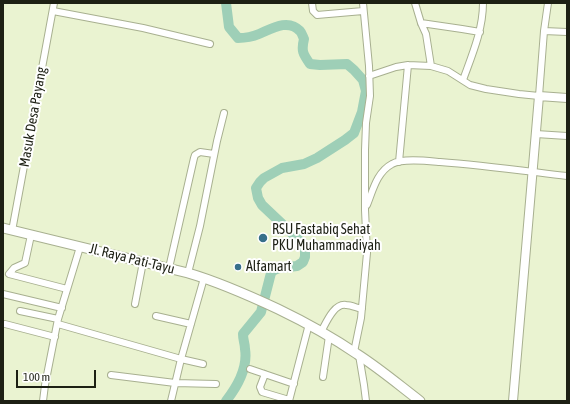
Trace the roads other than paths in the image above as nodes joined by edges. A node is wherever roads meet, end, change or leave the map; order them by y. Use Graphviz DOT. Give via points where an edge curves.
graph roads {
  1 [pos="54,3"];
  2 [pos="312,3"];
  3 [pos="363,3"];
  4 [pos="415,3"];
  5 [pos="483,3"];
  6 [pos="548,3"];
  7 [pos="53,11"];
  8 [pos="363,11"];
  9 [pos="421,23"];
  10 [pos="544,31"];
  11 [pos="480,32"];
  12 [pos="567,32"];
  13 [pos="210,44"];
  14 [pos="408,65"];
  15 [pos="432,66"];
  16 [pos="369,76"];
  17 [pos="463,80"];
  18 [pos="539,96"];
  19 [pos="567,98"];
  20 [pos="224,113"];
  21 [pos="536,134"];
  22 [pos="567,136"];
  23 [pos="214,154"];
  24 [pos="399,162"];
  25 [pos="533,172"];
  26 [pos="567,176"];
  27 [pos="365,210"];
  28 [pos="8,230"];
  29 [pos="31,235"];
  30 [pos="80,247"];
  31 [pos="143,262"];
  32 [pos="169,268"];
  33 [pos="188,273"];
  34 [pos="204,278"];
  35 [pos="67,289"];
  36 [pos="3,294"];
  37 [pos="135,304"];
  38 [pos="62,308"];
  39 [pos="362,309"];
  40 [pos="20,311"];
  41 [pos="156,316"];
  42 [pos="58,321"];
  43 [pos="5,324"];
  44 [pos="191,324"];
  45 [pos="309,324"];
  46 [pos="325,334"];
  47 [pos="55,337"];
  48 [pos="357,353"];
  49 [pos="181,359"];
  50 [pos="203,364"];
  51 [pos="250,369"];
  52 [pos="265,374"];
  53 [pos="111,375"];
  54 [pos="324,377"];
  55 [pos="175,383"];
  56 [pos="216,384"];
  57 [pos="294,384"];
  58 [pos="289,400"];
  59 [pos="43,401"];
  60 [pos="170,401"];
  61 [pos="366,401"];
  62 [pos="420,401"];
  63 [pos="513,401"];
  1 -- 7 [label="street, Masuk Desa Payang"];
  2 -- 8 [label="street" via="313,11 317,15"];
  3 -- 8 [label="street"];
  4 -- 9 [label="street"];
  5 -- 11 [label="street"];
  6 -- 10 [label="street"];
  7 -- 13 [label="street"];
  7 -- 28 [label="street, Masuk Desa Payang"];
  8 -- 16 [label="street"];
  9 -- 11 [label="street"];
  9 -- 15 [label="street" via="426,34"];
  10 -- 12 [label="street"];
  10 -- 18 [label="street"];
  11 -- 17 [label="street"];
  14 -- 15 [label="street"];
  14 -- 16 [label="street"];
  14 -- 24 [label="street"];
  15 -- 17 [label="street" via="448,71"];
  16 -- 27 [label="street"];
  17 -- 18 [label="street" via="486,89"];
  18 -- 19 [label="street"];
  18 -- 21 [label="street"];
  20 -- 23 [label="street"];
  21 -- 22 [label="street"];
  21 -- 25 [label="street"];
  23 -- 32 [label="street" via="200,152 194,158"];
  23 -- 33 [label="street"];
  24 -- 25 [label="street" via="466,164"];
  24 -- 27 [label="street" via="384,170 376,180"];
  25 -- 26 [label="street"];
  25 -- 63 [label="street"];
  27 -- 39 [label="street" via="367,252"];
  28 -- 29 [label="main road, Jl. Raya Pati-Tayu"];
  29 -- 30 [label="main road, Jl. Raya Pati-Tayu"];
  29 -- 35 [label="street" via="25,263 14,268 9,274"];
  30 -- 31 [label="main road, Jl. Raya Pati-Tayu"];
  30 -- 35 [label="street"];
  31 -- 32 [label="main road, Jl. Raya Pati-Tayu"];
  31 -- 37 [label="street"];
  32 -- 33 [label="main road, Jl. Raya Pati-Tayu"];
  33 -- 34 [label="main road, Jl. Raya Pati-Tayu"];
  34 -- 44 [label="street"];
  34 -- 45 [label="main road, Jl. Raya Pati-Tayu" via="248,295"];
  35 -- 38 [label="street"];
  36 -- 38 [label="street"];
  38 -- 42 [label="street"];
  39 -- 46 [label="street" via="346,305 336,308 331,314"];
  39 -- 48 [label="street"];
  40 -- 42 [label="street"];
  41 -- 44 [label="street"];
  42 -- 47 [label="street"];
  42 -- 49 [label="street"];
  43 -- 47 [label="street"];
  44 -- 49 [label="street"];
  45 -- 46 [label="main road"];
  45 -- 57 [label="street"];
  46 -- 48 [label="main road"];
  46 -- 54 [label="street"];
  47 -- 59 [label="street"];
  48 -- 61 [label="street"];
  48 -- 62 [label="main road"];
  49 -- 50 [label="street"];
  49 -- 55 [label="street"];
  51 -- 52 [label="street"];
  52 -- 57 [label="street"];
  52 -- 58 [label="street" via="260,389 262,392"];
  53 -- 55 [label="street"];
  55 -- 56 [label="street"];
  55 -- 60 [label="street"];
  57 -- 58 [label="street"];
}
